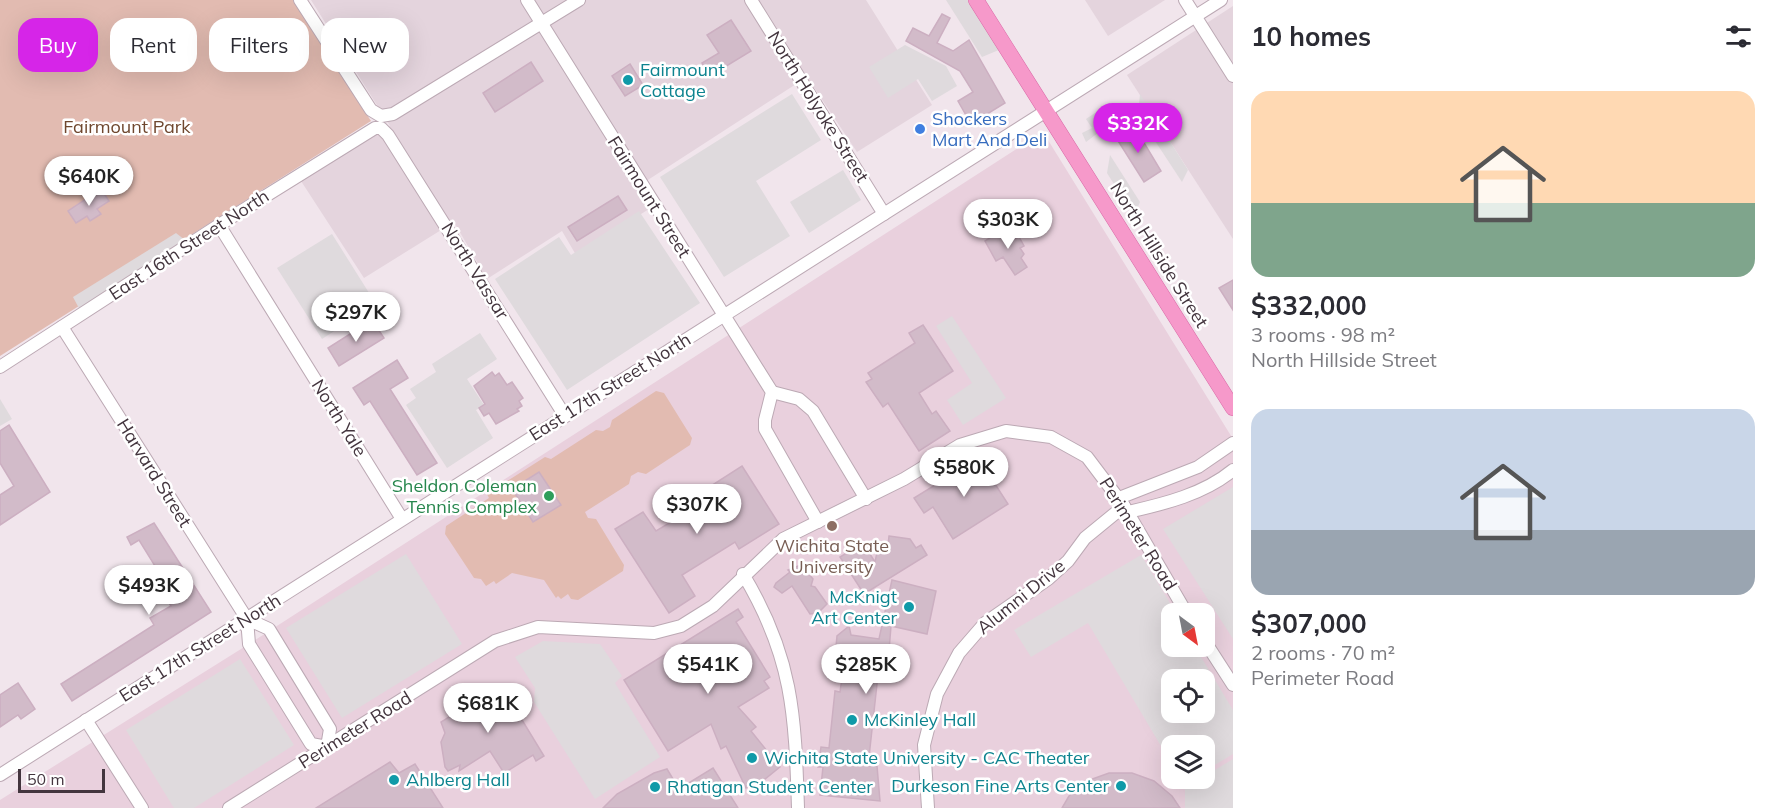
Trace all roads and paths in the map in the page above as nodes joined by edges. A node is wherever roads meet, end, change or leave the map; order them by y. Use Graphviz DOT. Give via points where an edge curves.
graph roads {
  1 [pos="300,0"];
  2 [pos="527,0"];
  3 [pos="579,0"];
  4 [pos="751,0"];
  5 [pos="976,0"];
  6 [pos="1185,0"];
  7 [pos="1221,0"];
  8 [pos="1195,16"];
  9 [pos="541,24"];
  10 [pos="1233,76"];
  11 [pos="1045,111"];
  12 [pos="381,122"];
  13 [pos="884,214"];
  14 [pos="219,225"];
  15 [pos="724,315"];
  16 [pos="62,327"];
  17 [pos="0,367"];
  18 [pos="772,392"];
  19 [pos="1233,408"];
  20 [pos="566,416"];
  21 [pos="1233,443"];
  22 [pos="1233,470"];
  23 [pos="866,499"];
  24 [pos="1124,505"];
  25 [pos="402,519"];
  26 [pos="818,522"];
  27 [pos="744,574"];
  28 [pos="1181,603"];
  29 [pos="247,619"];
  30 [pos="1215,657"];
  31 [pos="1233,685"];
  32 [pos="86,720"];
  33 [pos="327,747"];
  34 [pos="0,775"];
  35 [pos="142,808"];
  36 [pos="230,808"];
  37 [pos="798,808"];
  38 [pos="928,808"];
  1 -- 12 [label="street, North Vassar"];
  2 -- 9 [label="street, Fairmount Street"];
  3 -- 9 [label="street, East 16th Street North"];
  4 -- 13 [label="street, North Holyoke Street"];
  5 -- 11 [label="main road, North Hillside Street"];
  6 -- 8 [label="street"];
  7 -- 8 [label="street, East 17th Street North"];
  8 -- 10 [label="street"];
  8 -- 11 [label="street, East 17th Street North"];
  9 -- 12 [label="street, East 16th Street North"];
  9 -- 15 [label="street, Fairmount Street"];
  11 -- 13 [label="street, East 17th Street North"];
  11 -- 19 [label="main road, North Hillside Street"];
  12 -- 14 [label="street, East 16th Street North"];
  12 -- 20 [label="street, North Vassar"];
  13 -- 15 [label="street, East 17th Street North"];
  14 -- 16 [label="street, East 16th Street North"];
  14 -- 25 [label="street, North Yale"];
  15 -- 18 [label="street, Fairmount Street"];
  15 -- 20 [label="street, East 17th Street North"];
  16 -- 17 [label="street, East 16th Street North"];
  16 -- 29 [label="street, Harvard Street"];
  18 -- 23 [label="street" via="799,399 813,411"];
  18 -- 26 [label="street" via="765,429"];
  20 -- 25 [label="street, East 17th Street North"];
  21 -- 24 [label="street, Alumni Drive" via="1198,467"];
  22 -- 24 [label="street, Alumni Drive" via="1170,503"];
  23 -- 24 [label="street, Perimeter Road" via="960,445 1006,431 1051,436 1088,457"];
  23 -- 26 [label="street, Perimeter Road"];
  24 -- 28 [label="street, Perimeter Road"];
  24 -- 38 [label="street, Alumni Drive" via="1085,538 1048,579 985,622 959,653 937,694 924,745"];
  25 -- 29 [label="street, East 17th Street North"];
  26 -- 27 [label="street, Perimeter Road" via="783,539"];
  27 -- 33 [label="street, Perimeter Road" via="713,606 681,626 654,633 546,626 506,636"];
  27 -- 37 [label="street" via="763,607 788,674"];
  29 -- 32 [label="street, East 17th Street North"];
  29 -- 33 [label="street" via="249,644 311,744"];
  29 -- 33 [label="street" via="268,629 275,639 330,729"];
  30 -- 31 [label="street"];
  32 -- 34 [label="street, East 17th Street North"];
  32 -- 35 [label="street"];
  33 -- 36 [label="street, Perimeter Road"];
}
